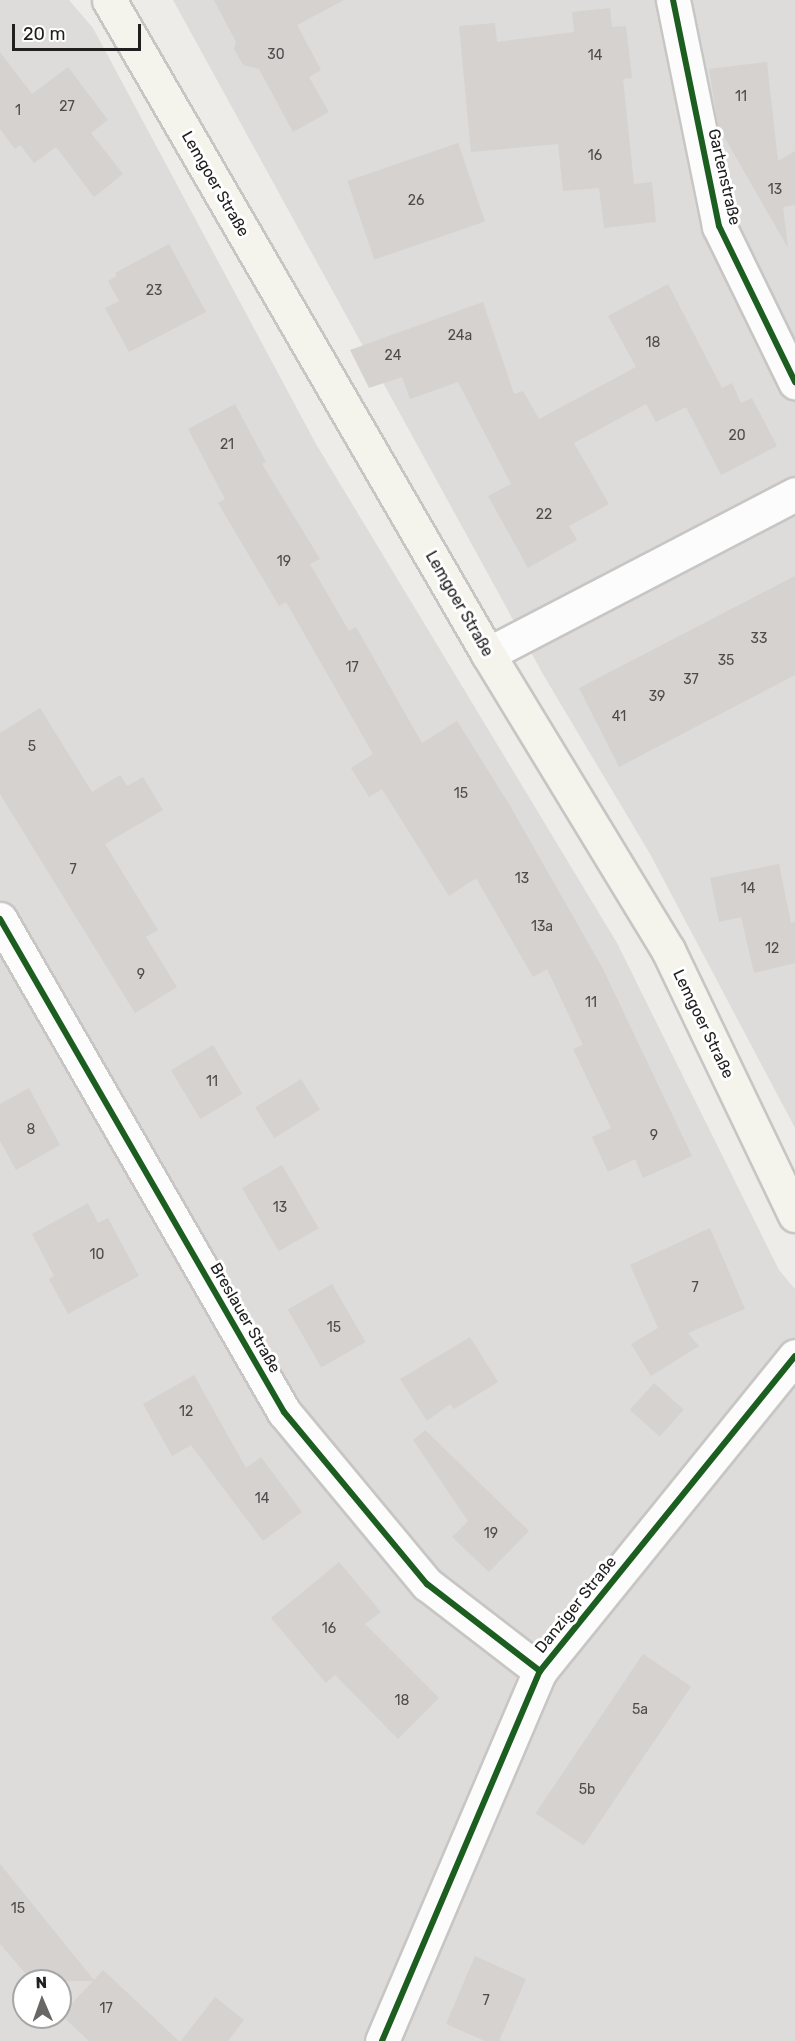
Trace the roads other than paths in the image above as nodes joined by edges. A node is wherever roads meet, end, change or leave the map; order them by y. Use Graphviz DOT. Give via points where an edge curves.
graph roads {
  1 [pos="109,0"];
  2 [pos="673,0"];
  3 [pos="795,382"];
  4 [pos="795,494"];
  5 [pos="488,654"];
  6 [pos="0,919"];
  7 [pos="795,1215"];
  8 [pos="795,1356"];
  9 [pos="540,1671"];
  10 [pos="382,2041"];
  1 -- 5 [label="main road, Lemgoer Straße"];
  2 -- 3 [label="street, Gartenstraße" via="719,226"];
  4 -- 5 [label="street"];
  5 -- 7 [label="main road, Lemgoer Straße" via="668,950"];
  6 -- 9 [label="street, Breslauer Straße" via="284,1412 427,1584"];
  8 -- 9 [label="street, Danziger Straße"];
  9 -- 10 [label="street, Danziger Straße"];
}
